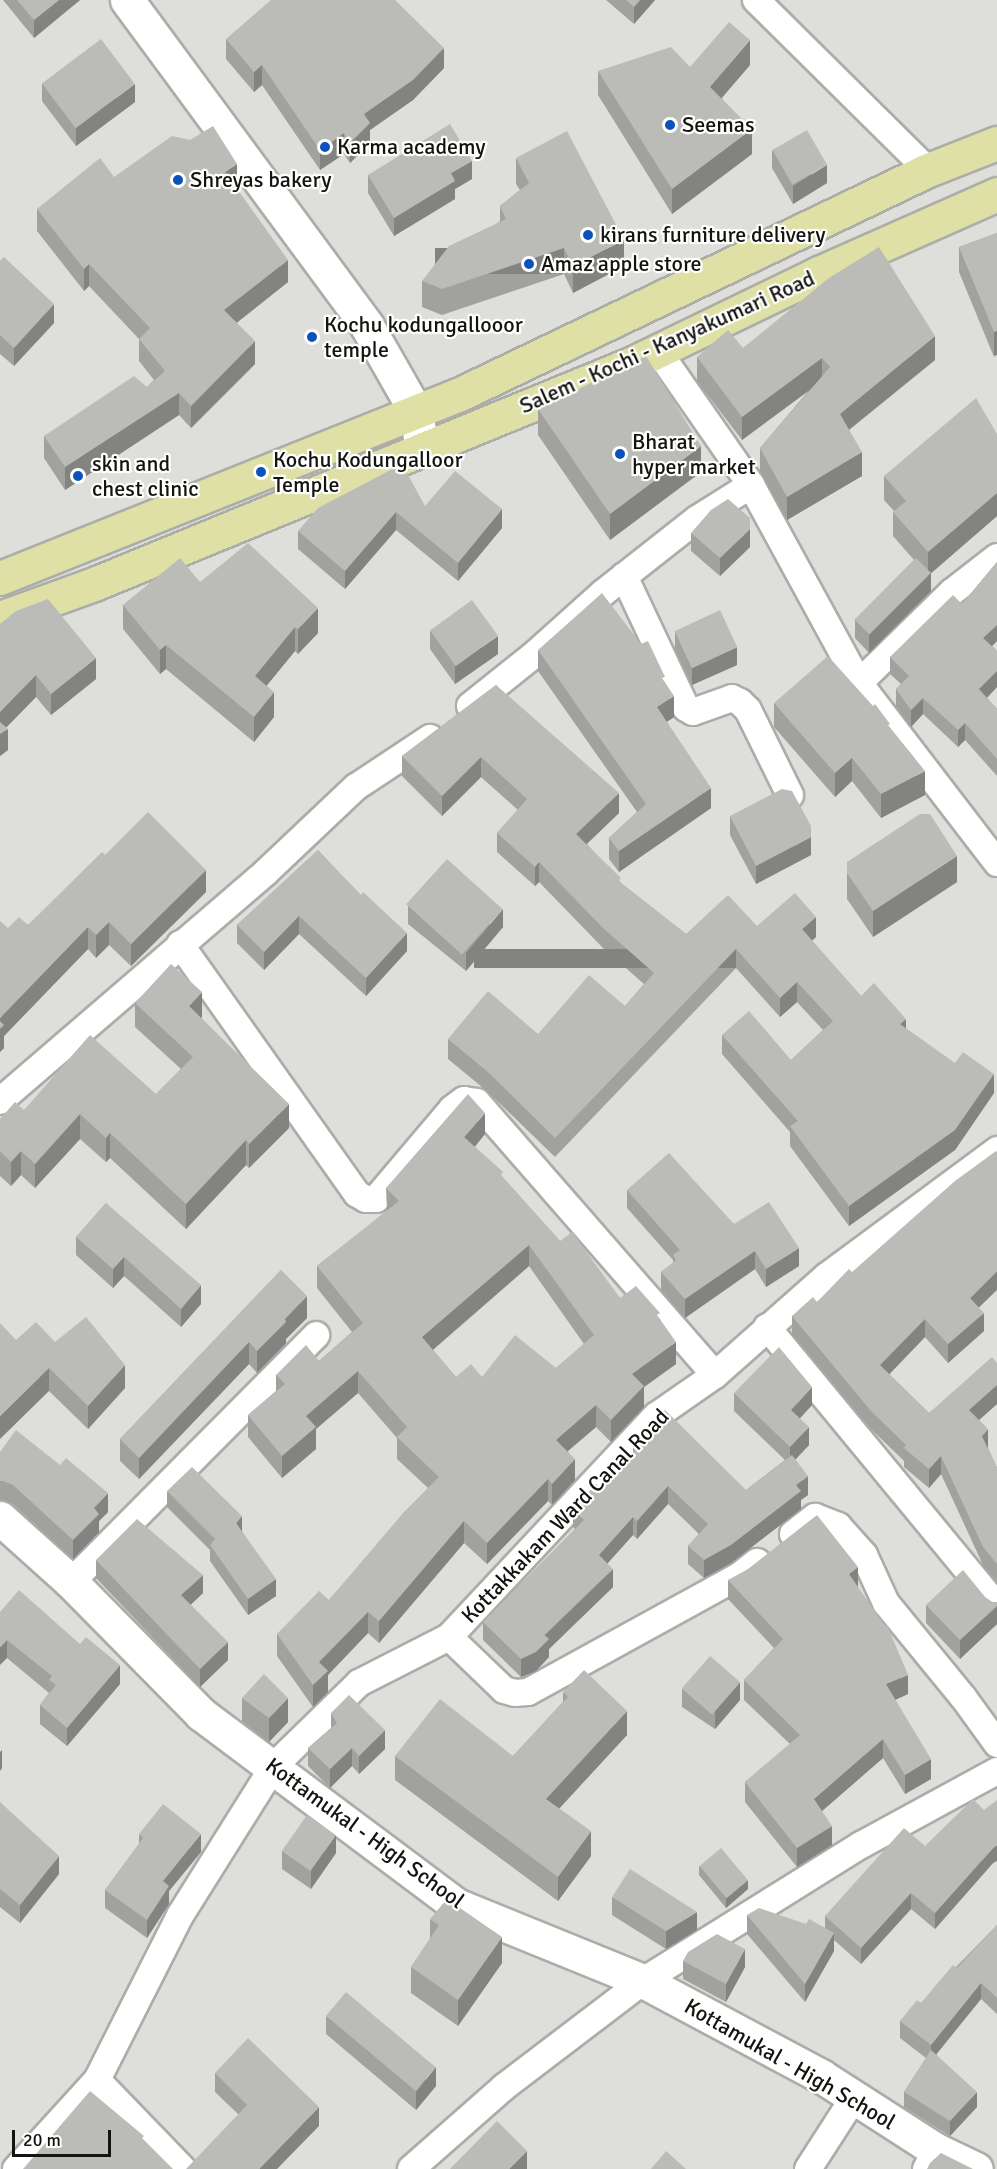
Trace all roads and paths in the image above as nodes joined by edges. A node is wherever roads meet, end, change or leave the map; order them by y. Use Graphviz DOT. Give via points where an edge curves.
graph roads {
  1 [pos="127,0"];
  2 [pos="756,0"];
  3 [pos="997,143"];
  4 [pos="928,170"];
  5 [pos="997,194"];
  6 [pos="658,351"];
  7 [pos="416,412"];
  8 [pos="422,449"];
  9 [pos="751,485"];
  10 [pos="997,557"];
  11 [pos="39,562"];
  12 [pos="624,576"];
  13 [pos="0,578"];
  14 [pos="52,599"];
  15 [pos="0,618"];
  16 [pos="859,682"];
  17 [pos="790,795"];
  18 [pos="997,863"];
  19 [pos="180,944"];
  20 [pos="0,1101"];
  21 [pos="997,1150"];
  22 [pos="767,1327"];
  23 [pos="316,1335"];
  24 [pos="715,1375"];
  25 [pos="0,1518"];
  26 [pos="71,1582"];
  27 [pos="997,1606"];
  28 [pos="448,1637"];
  29 [pos="997,1744"];
  30 [pos="274,1766"];
  31 [pos="997,1771"];
  32 [pos="643,1981"];
  33 [pos="97,2080"];
  34 [pos="855,2096"];
  35 [pos="931,2160"];
  36 [pos="16,2169"];
  37 [pos="183,2169"];
  38 [pos="411,2169"];
  39 [pos="808,2169"];
  40 [pos="976,2169"];
  1 -- 7 [label="main road" via="367,326"];
  2 -- 4 [label="street"];
  3 -- 4 [label="main road, Salem - Kochi - Kanyakumari Road"];
  4 -- 7 [label="main road, Salem - Kochi - Kanyakumari Road"];
  5 -- 6 [label="main road, Salem - Kochi - Kanyakumari Road" via="819,273"];
  6 -- 8 [label="main road, Salem - Kochi - Kanyakumari Road"];
  6 -- 9 [label="street"];
  7 -- 8 [label="main road"];
  7 -- 11 [label="main road, Salem - Kochi - Kanyakumari Road"];
  8 -- 14 [label="main road, Salem - Kochi - Kanyakumari Road"];
  9 -- 12 [label="street" via="697,519"];
  9 -- 16 [label="street"];
  10 -- 16 [label="street" via="952,592"];
  11 -- 13 [label="main road, Salem - Kochi - Kanyakumari Road"];
  11 -- 14 [label="main road"];
  12 -- 17 [label="street" via="686,708 693,712 732,698 740,702 748,710"];
  12 -- 19 [label="street" via="432,736 356,787 266,872"];
  14 -- 15 [label="main road, Salem - Kochi - Kanyakumari Road"];
  16 -- 18 [label="street"];
  19 -- 20 [label="street"];
  19 -- 24 [label="street" via="357,1194 376,1199 452,1109 464,1100 477,1102"];
  21 -- 22 [label="street, Kottakkakam Ward Canal Road" via="827,1276"];
  22 -- 24 [label="street, Kottakkakam Ward Canal Road"];
  22 -- 27 [label="street"];
  23 -- 26 [label="street"];
  24 -- 28 [label="street, Kottakkakam Ward Canal Road" via="656,1416"];
  25 -- 26 [label="main road, Kottamukal - High School"];
  26 -- 30 [label="main road, Kottamukal - High School" via="201,1714"];
  28 -- 29 [label="street" via="504,1690 528,1692 739,1576 815,1517 838,1526 864,1555 886,1603"];
  28 -- 30 [label="street, Kottakkakam Ward Canal Road" via="359,1683"];
  30 -- 32 [label="main road, Kottamukal - High School" via="456,1905"];
  30 -- 33 [label="street, Kottakkakam Ward Canal Road" via="181,1914"];
  31 -- 32 [label="street" via="861,1845"];
  32 -- 34 [label="main road, Kottamukal - High School"];
  32 -- 38 [label="street" via="504,2087"];
  33 -- 36 [label="street, Kottakkakam Ward Canal Road"];
  33 -- 37 [label="street"];
  34 -- 35 [label="main road, Kottamukal - High School"];
  34 -- 39 [label="street"];
  35 -- 40 [label="main road, Kottamukal - High School"];
}
